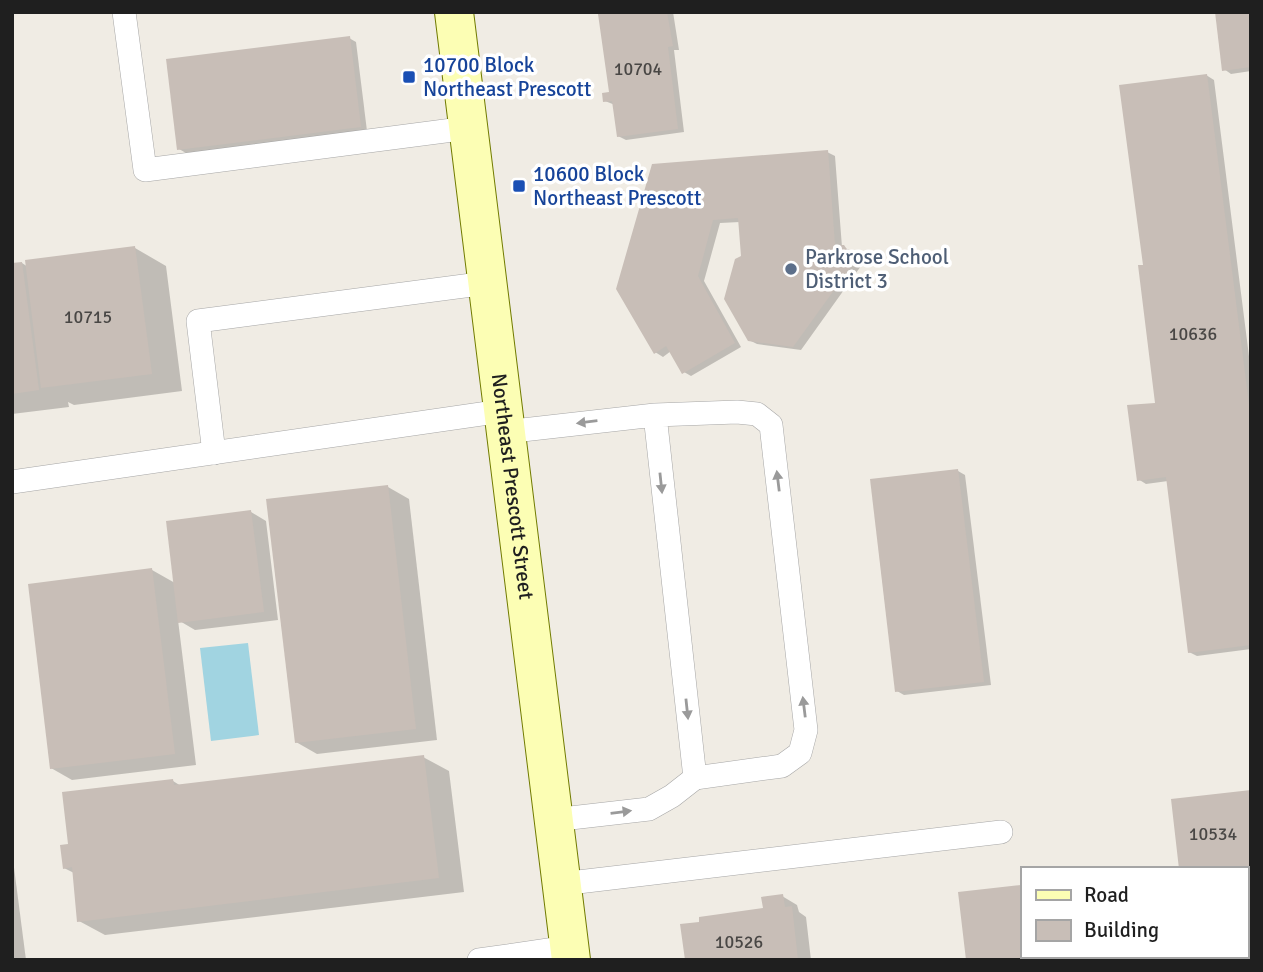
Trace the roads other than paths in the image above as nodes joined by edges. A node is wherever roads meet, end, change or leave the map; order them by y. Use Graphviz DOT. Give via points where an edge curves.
graph roads {
  1 [pos="124,12"];
  2 [pos="454,12"];
  3 [pos="468,128"];
  4 [pos="486,283"];
  5 [pos="655,415"];
  6 [pos="504,422"];
  7 [pos="214,453"];
  8 [pos="12,482"];
  9 [pos="695,778"];
  10 [pos="553,820"];
  11 [pos="1001,832"];
  12 [pos="561,884"];
  13 [pos="570,954"];
  14 [pos="479,960"];
  1 -- 3 [label="lane" via="145,170"];
  2 -- 3 [label="street, Northeast Prescott Street"];
  3 -- 4 [label="street, Northeast Prescott Street"];
  4 -- 6 [label="street, Northeast Prescott Street"];
  4 -- 7 [label="lane" via="198,321"];
  5 -- 6 [label="lane, one-way"];
  5 -- 9 [label="lane, one-way"];
  9 -- 5 [label="lane, one-way" via="782,766 800,753 806,730 771,425 757,414 737,412"];
  6 -- 7 [label="lane"];
  6 -- 10 [label="street, Northeast Prescott Street"];
  7 -- 8 [label="lane"];
  10 -- 9 [label="lane, one-way" via="649,808"];
  10 -- 12 [label="street, Northeast Prescott Street"];
  11 -- 12 [label="lane"];
  12 -- 13 [label="street, Northeast Prescott Street"];
  13 -- 14 [label="lane"];
}
